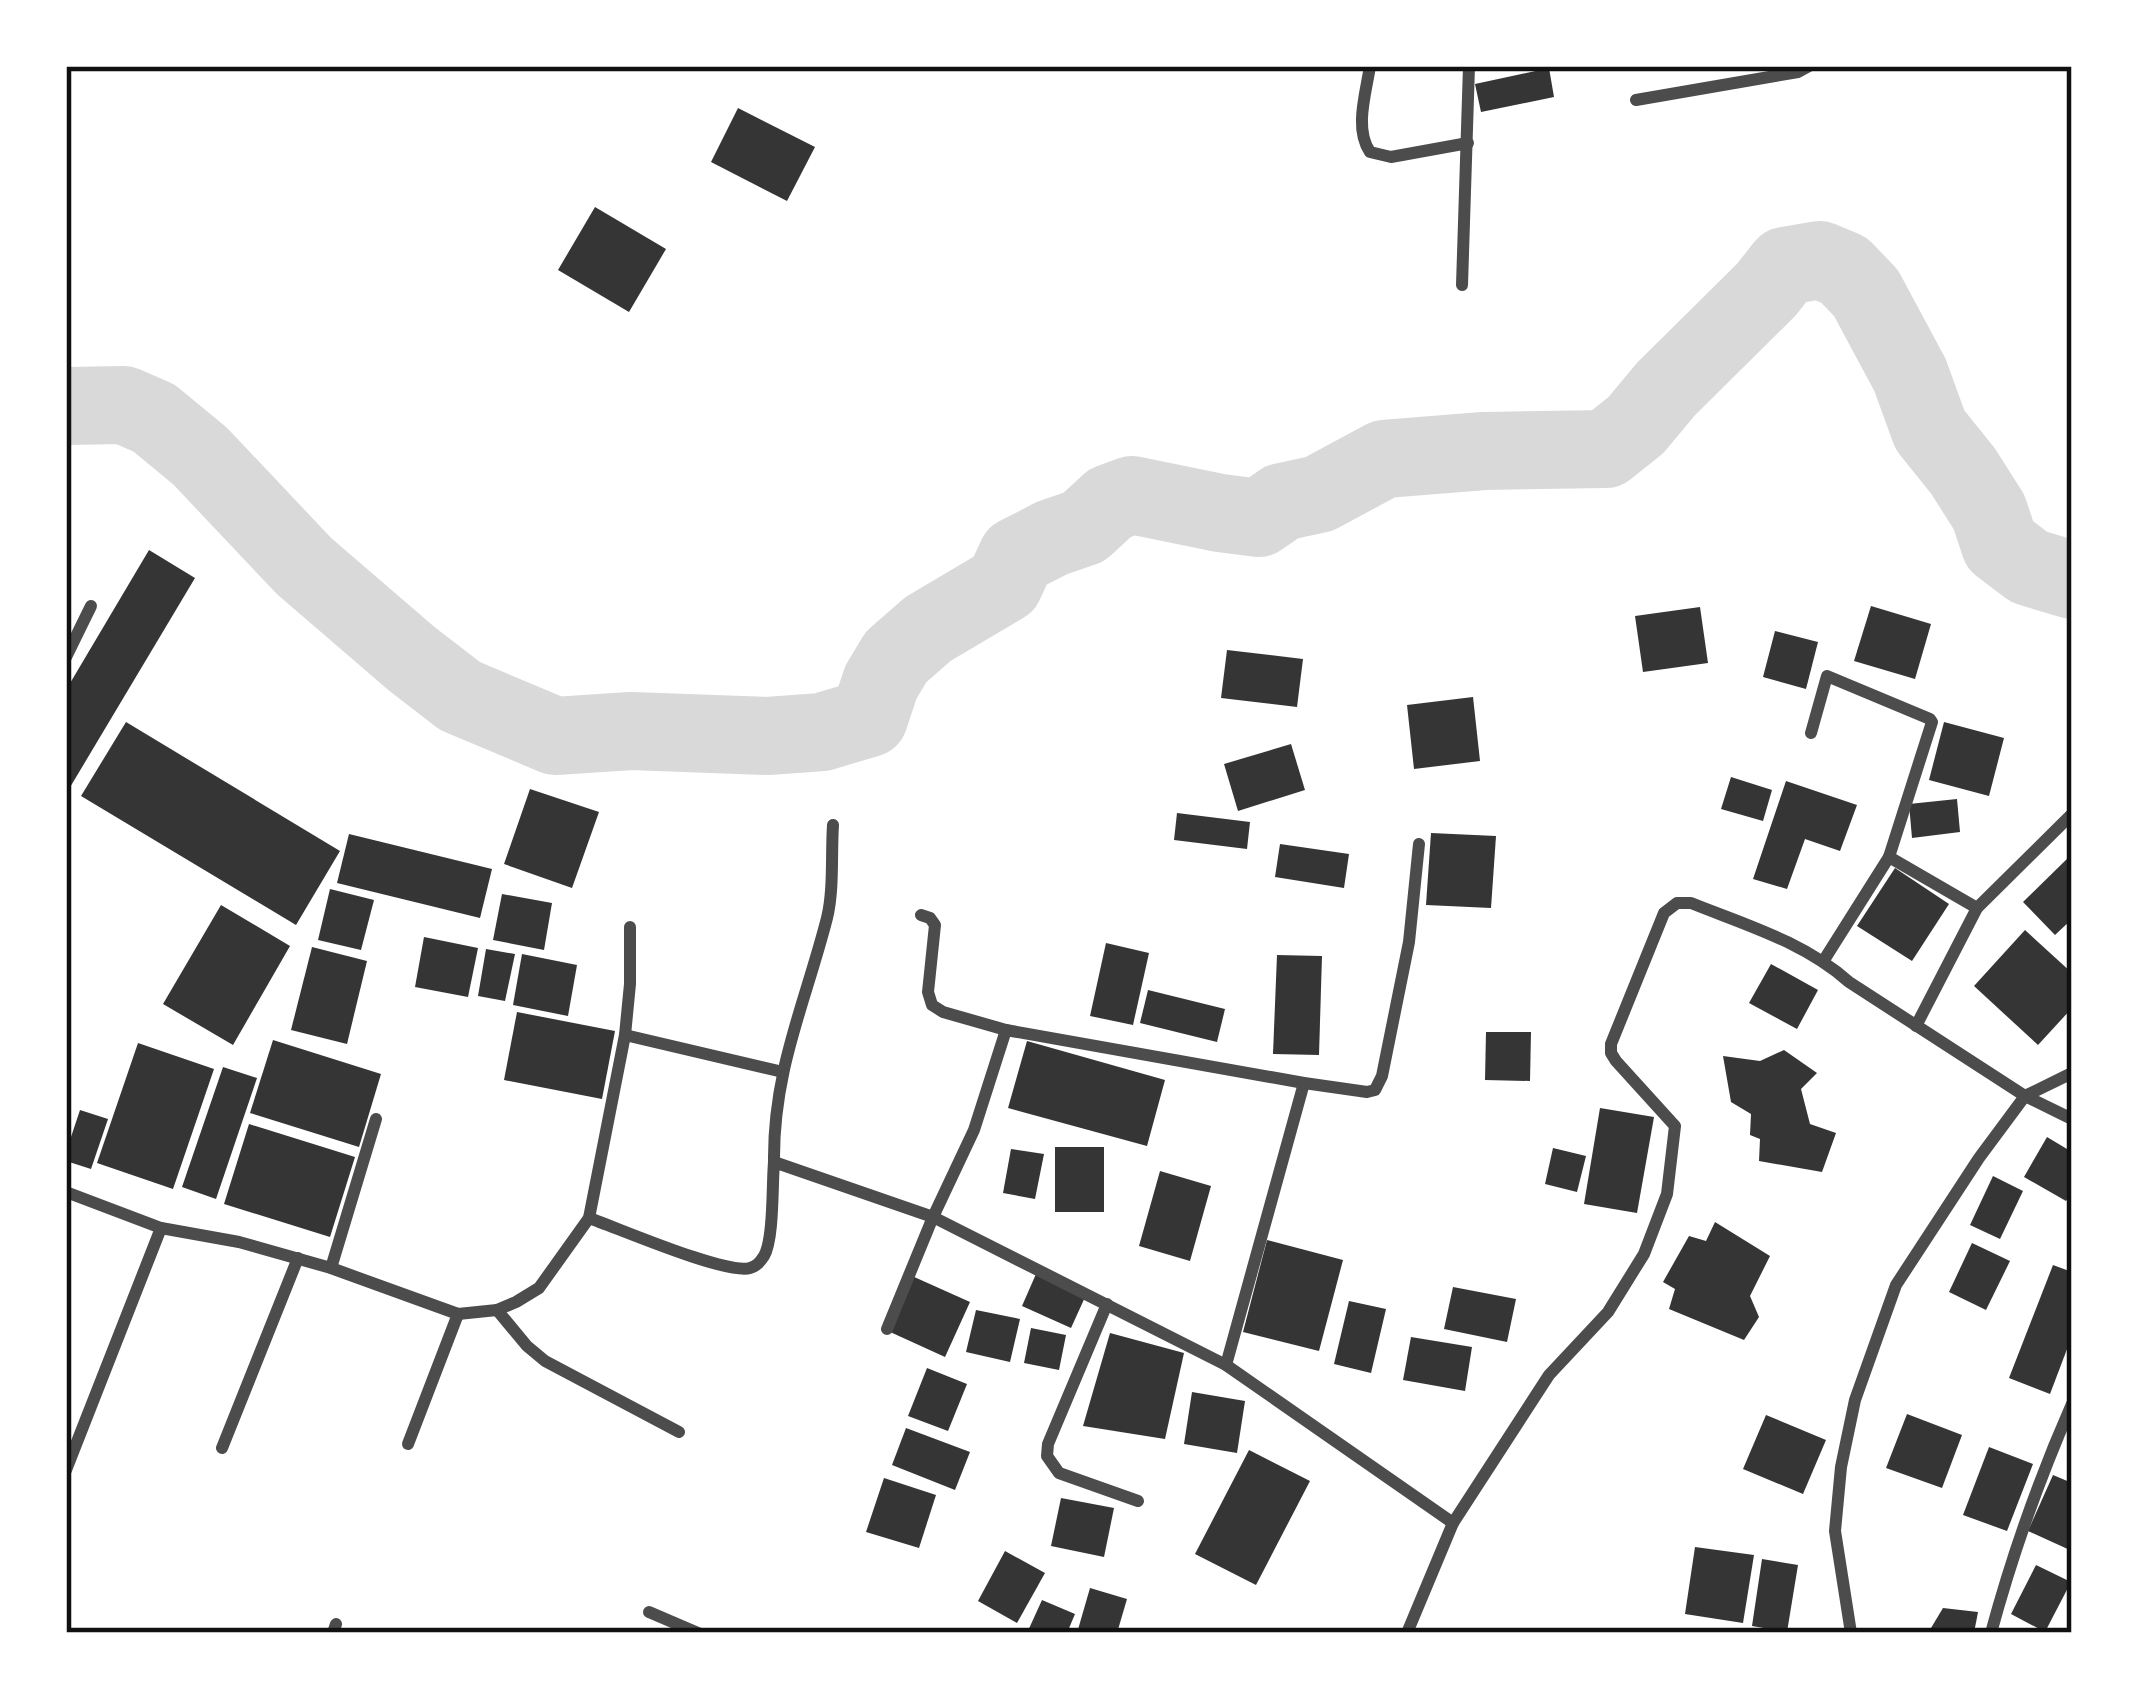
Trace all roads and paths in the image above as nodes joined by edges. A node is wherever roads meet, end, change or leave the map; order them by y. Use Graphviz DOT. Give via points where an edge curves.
graph roads {
  1 [pos="1469,66"];
  2 [pos="1809,66"];
  3 [pos="1365,68"];
  4 [pos="1636,100"];
  5 [pos="1468,143"];
  6 [pos="1462,285"];
  7 [pos="92,606"];
  8 [pos="66,656"];
  9 [pos="1811,733"];
  10 [pos="2072,814"];
  11 [pos="833,824"];
  12 [pos="1419,844"];
  13 [pos="1889,857"];
  14 [pos="1977,908"];
  15 [pos="921,915"];
  16 [pos="630,927"];
  17 [pos="1824,960"];
  18 [pos="1916,1026"];
  19 [pos="1006,1030"];
  20 [pos="625,1035"];
  21 [pos="782,1072"];
  22 [pos="2072,1073"];
  23 [pos="1304,1084"];
  24 [pos="2025,1096"];
  25 [pos="376,1118"];
  26 [pos="2072,1119"];
  27 [pos="774,1162"];
  28 [pos="66,1192"];
  29 [pos="933,1217"];
  30 [pos="589,1218"];
  31 [pos="161,1228"];
  32 [pos="298,1258"];
  33 [pos="331,1268"];
  34 [pos="1107,1304"];
  35 [pos="497,1310"];
  36 [pos="458,1314"];
  37 [pos="887,1329"];
  38 [pos="1226,1365"];
  39 [pos="2072,1404"];
  40 [pos="679,1432"];
  41 [pos="408,1444"];
  42 [pos="223,1448"];
  43 [pos="66,1470"];
  44 [pos="1138,1501"];
  45 [pos="1453,1523"];
  46 [pos="650,1612"];
  47 [pos="698,1633"];
  48 [pos="1407,1633"];
  49 [pos="1851,1633"];
  50 [pos="1991,1633"];
  1 -- 5 [label="street"];
  2 -- 4 [label="street"];
  3 -- 5 [label="street" via="1361,130 1370,152 1391,157"];
  5 -- 6 [label="street"];
  7 -- 8 [label="street"];
  9 -- 13 [label="street" via="1827,676 1931,720"];
  10 -- 14 [label="street"];
  11 -- 21 [label="street" via="829,913"];
  12 -- 23 [label="street" via="1379,1083 1367,1092"];
  13 -- 14 [label="street"];
  13 -- 17 [label="street"];
  14 -- 18 [label="street"];
  15 -- 19 [label="street" via="935,926 932,1006"];
  16 -- 20 [label="street"];
  17 -- 18 [label="street"];
  17 -- 45 [label="street" via="1691,903 1664,913 1611,1053 1675,1126 1667,1194 1644,1254 1608,1312 1550,1375"];
  18 -- 24 [label="street"];
  19 -- 23 [label="street"];
  19 -- 29 [label="street" via="974,1130"];
  20 -- 21 [label="street"];
  20 -- 30 [label="street"];
  21 -- 27 [label="street"];
  22 -- 24 [label="street"];
  23 -- 38 [label="street"];
  24 -- 26 [label="street"];
  24 -- 49 [label="street" via="1896,1285 1855,1400 1835,1531"];
  25 -- 33 [label="street"];
  27 -- 29 [label="street"];
  27 -- 30 [label="street" via="768,1247 748,1269"];
  28 -- 31 [label="street"];
  29 -- 34 [label="street"];
  29 -- 37 [label="street"];
  30 -- 35 [label="street" via="539,1288"];
  31 -- 32 [label="street"];
  31 -- 43 [label="street"];
  32 -- 33 [label="street"];
  32 -- 42 [label="street"];
  33 -- 36 [label="street"];
  34 -- 38 [label="street"];
  34 -- 44 [label="street" via="1047,1456 1059,1473"];
  35 -- 36 [label="street"];
  35 -- 40 [label="street" via="545,1361"];
  36 -- 41 [label="street"];
  38 -- 45 [label="street"];
  39 -- 50 [label="street" via="2037,1482"];
  45 -- 48 [label="street"];
  46 -- 47 [label="street"];
}
